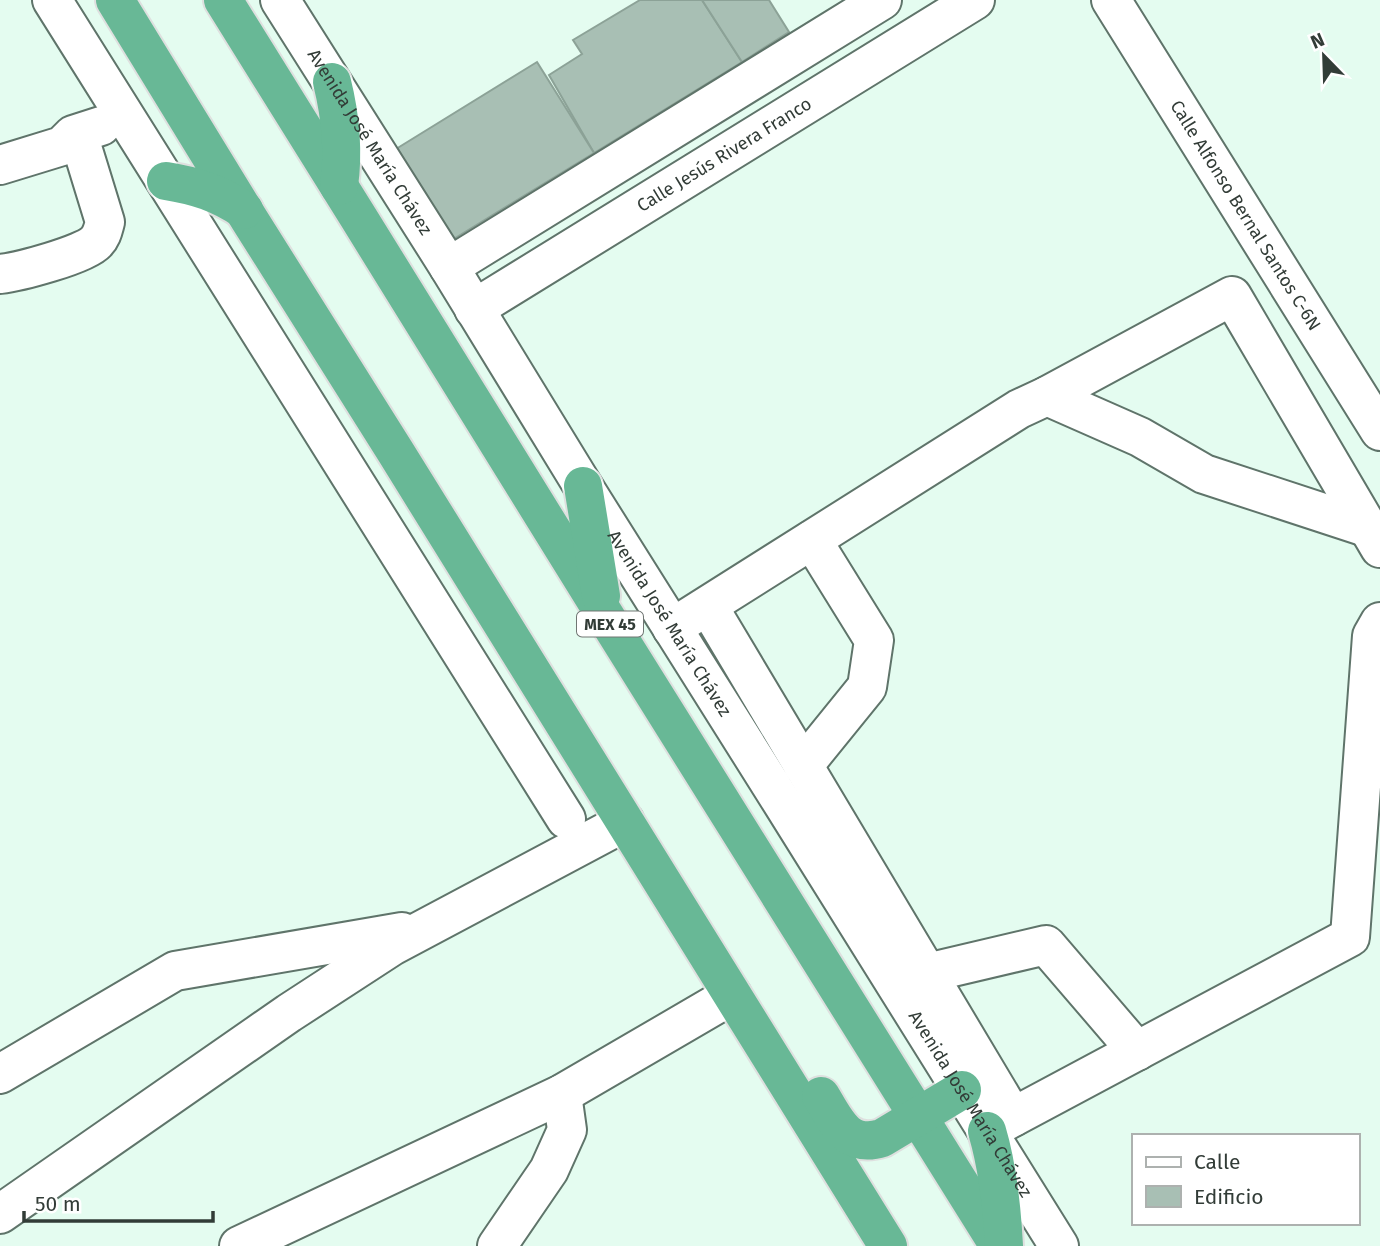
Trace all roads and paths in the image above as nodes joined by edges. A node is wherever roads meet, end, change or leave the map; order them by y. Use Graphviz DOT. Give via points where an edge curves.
graph roads {
  1 [pos="52,0"];
  2 [pos="115,0"];
  3 [pos="223,0"];
  4 [pos="280,0"];
  5 [pos="882,0"];
  6 [pos="975,0"];
  7 [pos="1111,0"];
  8 [pos="332,82"];
  9 [pos="130,124"];
  10 [pos="72,146"];
  11 [pos="0,165"];
  12 [pos="166,181"];
  13 [pos="339,186"];
  14 [pos="244,210"];
  15 [pos="449,267"];
  16 [pos="0,274"];
  17 [pos="474,309"];
  18 [pos="1047,396"];
  19 [pos="1380,431"];
  20 [pos="583,486"];
  21 [pos="1374,538"];
  22 [pos="812,540"];
  23 [pos="708,606"];
  24 [pos="604,615"];
  25 [pos="1380,622"];
  26 [pos="673,628"];
  27 [pos="1374,696"];
  28 [pos="803,766"];
  29 [pos="566,819"];
  30 [pos="625,822"];
  31 [pos="1367,878"];
  32 [pos="684,916"];
  33 [pos="428,927"];
  34 [pos="927,973"];
  35 [pos="732,995"];
  36 [pos="1137,1051"];
  37 [pos="0,1074"];
  38 [pos="962,1090"];
  39 [pos="562,1094"];
  40 [pos="919,1116"];
  41 [pos="1000,1124"];
  42 [pos="0,1214"];
  43 [pos="239,1246"];
  44 [pos="497,1246"];
  45 [pos="888,1246"];
  46 [pos="1001,1246"];
  47 [pos="1059,1246"];
  1 -- 9 [label="street"];
  2 -- 14 [label="highway"];
  3 -- 13 [label="highway, MEX 45"];
  4 -- 8 [label="street, Avenida José María Chávez"];
  5 -- 15 [label="street"];
  6 -- 17 [label="street, Calle Jesús Rivera Franco"];
  7 -- 19 [label="street, Calle Alfonso Bernal Santos C-6N"];
  8 -- 13 [label="highway" via="342,134"];
  8 -- 15 [label="street, Avenida José María Chávez"];
  9 -- 10 [label="street" via="73,135"];
  9 -- 12 [label="street"];
  10 -- 11 [label="street"];
  10 -- 16 [label="street" via="105,222 102,233 95,244 76,255"];
  12 -- 14 [label="highway" via="208,190"];
  12 -- 29 [label="street"];
  13 -- 24 [label="highway, MEX 45"];
  14 -- 30 [label="highway"];
  15 -- 17 [label="street, Avenida José María Chávez"];
  17 -- 20 [label="street, Avenida José María Chávez"];
  18 -- 21 [label="street" via="1140,437 1204,474"];
  18 -- 21 [label="street" via="1232,296"];
  18 -- 22 [label="street" via="1019,409"];
  20 -- 24 [label="highway"];
  20 -- 26 [label="street, Avenida José María Chávez"];
  22 -- 23 [label="street"];
  22 -- 28 [label="street" via="874,640 867,687"];
  23 -- 26 [label="street"];
  23 -- 28 [label="street"];
  24 -- 40 [label="highway, MEX 45"];
  25 -- 27 [label="street" via="1372,636"];
  26 -- 38 [label="street, Avenida José María Chávez"];
  27 -- 31 [label="street"];
  28 -- 34 [label="street"];
  30 -- 32 [label="highway"];
  30 -- 33 [label="street"];
  31 -- 36 [label="street" via="1350,937"];
  32 -- 35 [label="highway"];
  32 -- 40 [label="highway" via="717,944 750,982 846,1133 873,1141"];
  33 -- 37 [label="street" via="175,971"];
  33 -- 42 [label="street" via="289,1013"];
  34 -- 36 [label="street" via="1046,945"];
  34 -- 41 [label="street"];
  35 -- 39 [label="street"];
  35 -- 45 [label="highway"];
  36 -- 41 [label="street"];
  38 -- 40 [label="highway"];
  38 -- 41 [label="street, Avenida José María Chávez"];
  39 -- 43 [label="street"];
  39 -- 44 [label="street" via="567,1130 549,1170"];
  40 -- 46 [label="highway, MEX 45"];
  41 -- 46 [label="highway" via="993,1153"];
  41 -- 47 [label="street, Avenida José María Chávez"];
}
